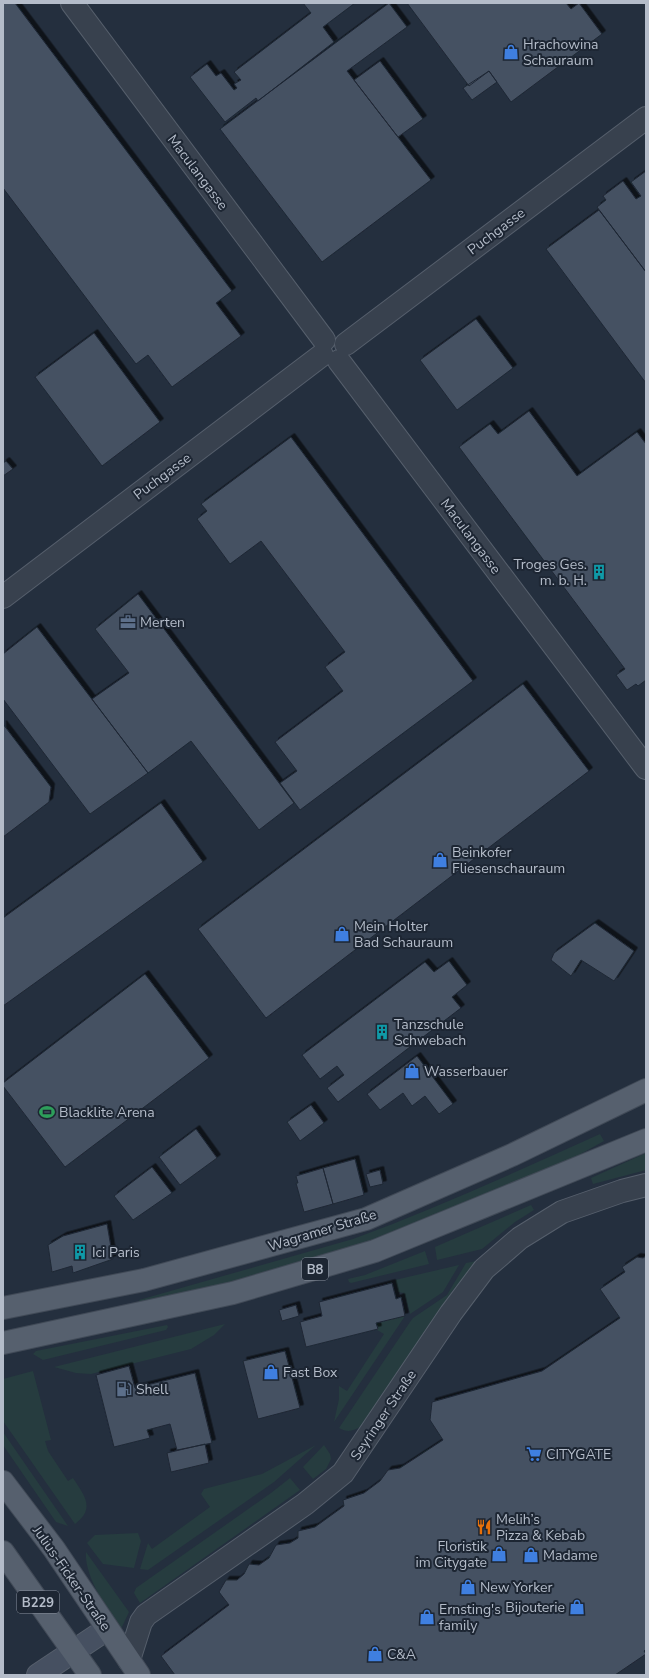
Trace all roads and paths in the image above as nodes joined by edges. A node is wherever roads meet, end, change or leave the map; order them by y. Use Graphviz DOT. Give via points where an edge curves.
graph roads {
  1 [pos="72,3"];
  2 [pos="646,118"];
  3 [pos="332,350"];
  4 [pos="3,596"];
  5 [pos="646,768"];
  6 [pos="646,1090"];
  7 [pos="646,1140"];
  8 [pos="646,1185"];
  9 [pos="3,1308"];
  10 [pos="3,1343"];
  11 [pos="3,1482"];
  12 [pos="3,1552"];
  13 [pos="108,1628"];
  14 [pos="73,1651"];
  15 [pos="134,1668"];
  16 [pos="38,1675"];
  17 [pos="90,1675"];
  1 -- 3 [label="street, Maculangasse"];
  2 -- 3 [label="street, Puchgasse"];
  3 -- 4 [label="street, Puchgasse"];
  3 -- 5 [label="street, Maculangasse"];
  6 -- 9 [label="main road, Wagramer Straße / B8" via="512,1155 366,1219 144,1280"];
  7 -- 10 [label="main road, B8" via="375,1251 234,1293"];
  8 -- 15 [label="street, Seyringer Straße" via="562,1212 520,1238 484,1269 450,1313 343,1473 305,1504 146,1615 141,1622"];
  11 -- 13 [label="main road, Julius-Ficker-Straße / B229" via="54,1548"];
  12 -- 14 [label="main road, B229"];
  13 -- 14 [label="main road"];
  13 -- 15 [label="main road, Julius-Ficker-Straße / B229"];
  14 -- 16 [label="main road"];
  14 -- 17 [label="main road, B229"];
}
